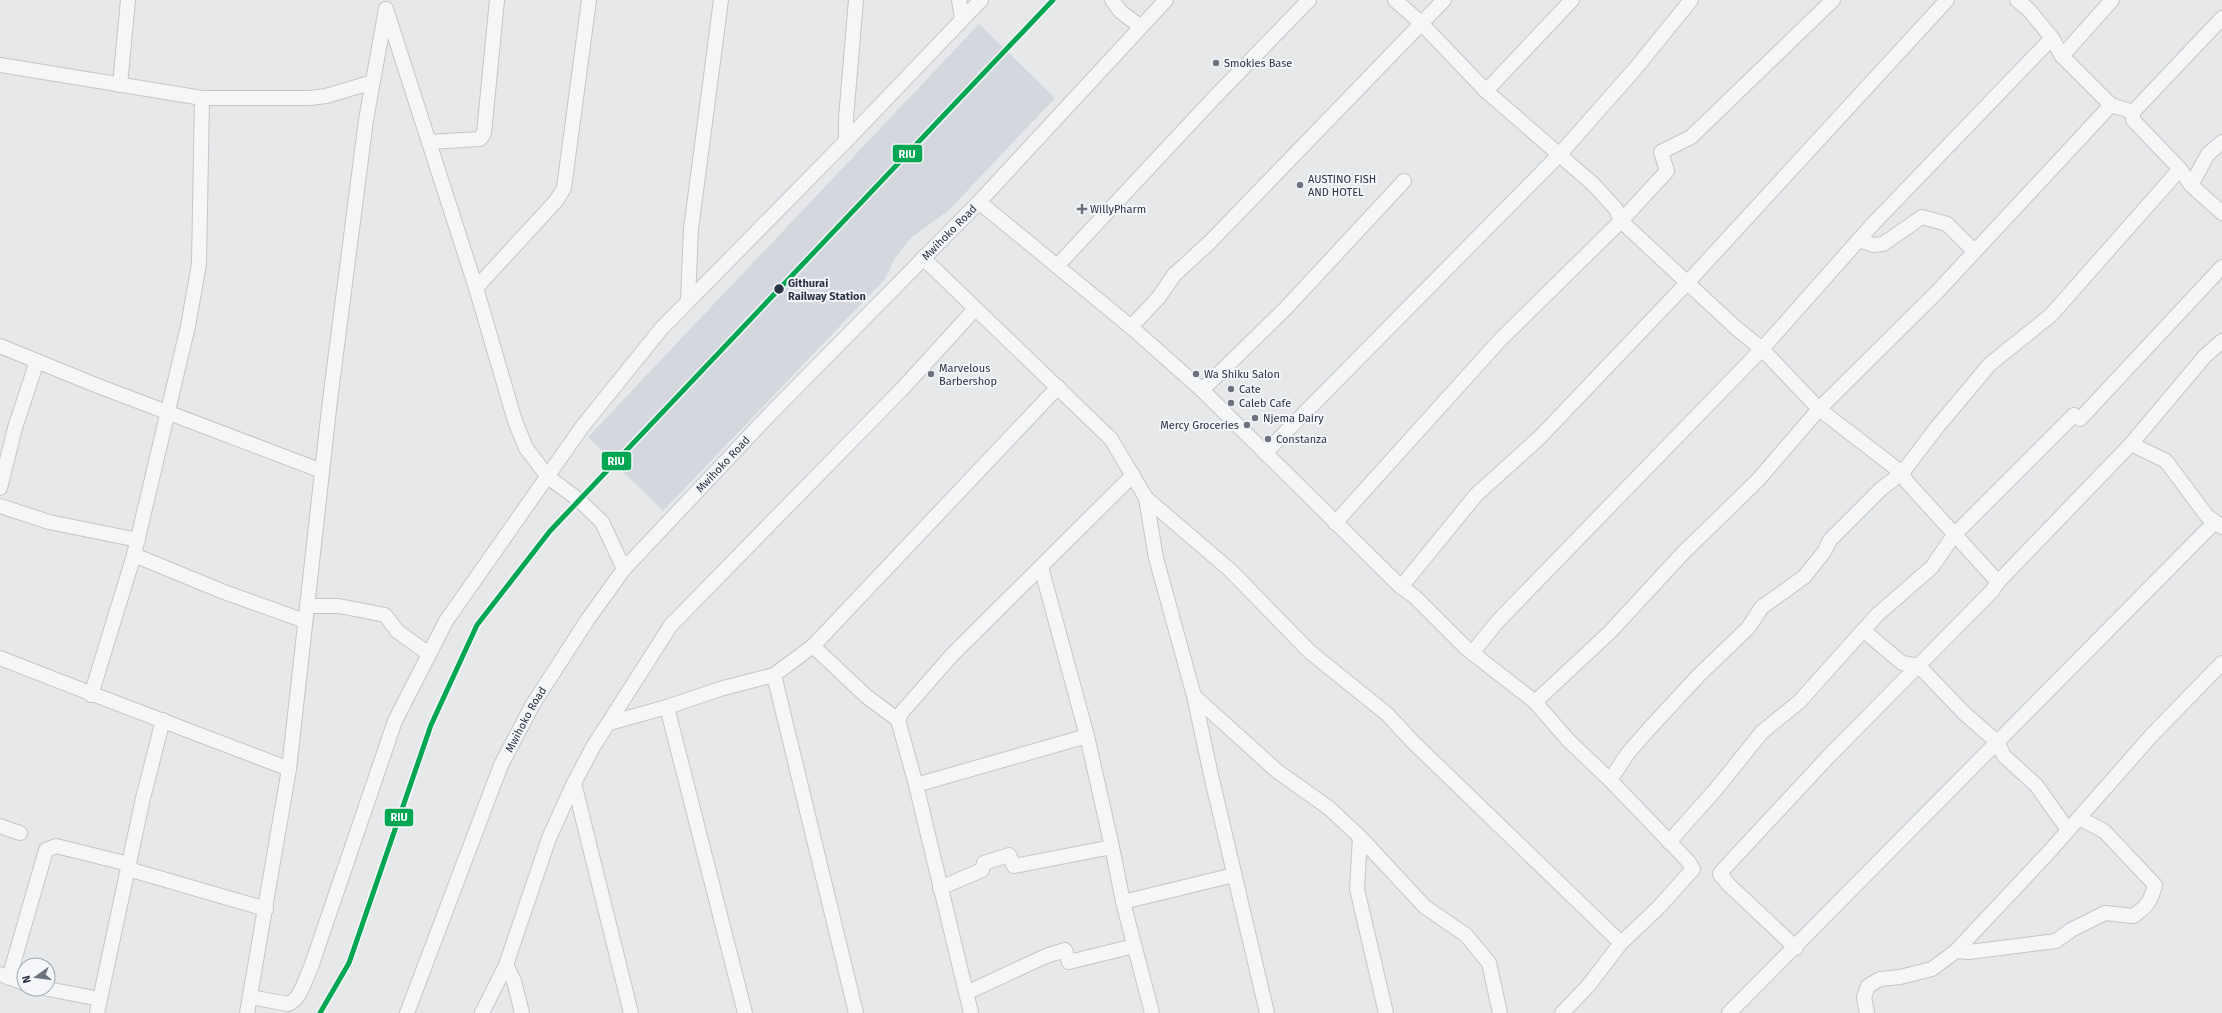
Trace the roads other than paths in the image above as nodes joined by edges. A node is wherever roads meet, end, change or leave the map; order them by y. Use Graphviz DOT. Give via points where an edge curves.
graph roads {
  1 [pos="128,0"];
  2 [pos="497,0"];
  3 [pos="589,0"];
  4 [pos="721,0"];
  5 [pos="856,0"];
  6 [pos="959,0"];
  7 [pos="980,0"];
  8 [pos="1112,0"];
  9 [pos="1166,0"];
  10 [pos="1309,0"];
  11 [pos="1395,0"];
  12 [pos="1444,0"];
  13 [pos="1572,0"];
  14 [pos="1691,0"];
  15 [pos="1833,0"];
  16 [pos="1947,0"];
  17 [pos="2017,0"];
  18 [pos="2112,0"];
  19 [pos="385,4"];
  20 [pos="2222,18"];
  21 [pos="962,19"];
  22 [pos="1421,23"];
  23 [pos="1141,27"];
  24 [pos="2052,38"];
  25 [pos="2062,56"];
  26 [pos="0,65"];
  27 [pos="373,82"];
  28 [pos="120,85"];
  29 [pos="1486,91"];
  30 [pos="202,98"];
  31 [pos="2111,105"];
  32 [pos="2134,112"];
  33 [pos="846,141"];
  34 [pos="429,142"];
  35 [pos="2222,142"];
  36 [pos="1560,154"];
  37 [pos="2180,169"];
  38 [pos="1404,181"];
  39 [pos="2191,185"];
  40 [pos="979,202"];
  41 [pos="2222,213"];
  42 [pos="1621,221"];
  43 [pos="1859,240"];
  44 [pos="1974,252"];
  45 [pos="923,258"];
  46 [pos="1057,266"];
  47 [pos="2222,267"];
  48 [pos="1687,283"];
  49 [pos="476,288"];
  50 [pos="688,300"];
  51 [pos="975,309"];
  52 [pos="1131,328"];
  53 [pos="2222,341"];
  54 [pos="0,346"];
  55 [pos="1762,349"];
  56 [pos="37,361"];
  57 [pos="1058,387"];
  58 [pos="1202,390"];
  59 [pos="1820,409"];
  60 [pos="169,412"];
  61 [pos="2131,444"];
  62 [pos="1265,453"];
  63 [pos="322,470"];
  64 [pos="1902,473"];
  65 [pos="1133,475"];
  66 [pos="548,477"];
  67 [pos="0,488"];
  68 [pos="1146,498"];
  69 [pos="0,506"];
  70 [pos="1335,523"];
  71 [pos="2219,524"];
  72 [pos="1954,535"];
  73 [pos="138,540"];
  74 [pos="134,555"];
  75 [pos="1041,566"];
  76 [pos="624,569"];
  77 [pos="1998,582"];
  78 [pos="1401,587"];
  79 [pos="307,606"];
  80 [pos="305,621"];
  81 [pos="1864,631"];
  82 [pos="813,646"];
  83 [pos="1472,653"];
  84 [pos="429,654"];
  85 [pos="0,658"];
  86 [pos="2222,663"];
  87 [pos="1919,666"];
  88 [pos="774,675"];
  89 [pos="91,695"];
  90 [pos="1194,696"];
  91 [pos="1534,702"];
  92 [pos="667,707"];
  93 [pos="163,720"];
  94 [pos="898,720"];
  95 [pos="609,723"];
  96 [pos="1087,736"];
  97 [pos="1997,742"];
  98 [pos="289,769"];
  99 [pos="1610,780"];
  100 [pos="574,783"];
  101 [pos="916,786"];
  102 [pos="2079,818"];
  103 [pos="0,826"];
  104 [pos="2068,830"];
  105 [pos="20,833"];
  106 [pos="1360,837"];
  107 [pos="1669,842"];
  108 [pos="1112,846"];
  109 [pos="129,866"];
  110 [pos="1234,874"];
  111 [pos="940,888"];
  112 [pos="1122,902"];
  113 [pos="266,909"];
  114 [pos="1621,943"];
  115 [pos="1134,946"];
  116 [pos="1796,948"];
  117 [pos="1956,951"];
  118 [pos="506,965"];
  119 [pos="4,976"];
  120 [pos="16,980"];
  121 [pos="56,991"];
  122 [pos="966,993"];
  123 [pos="250,997"];
  124 [pos="100,999"];
  125 [pos="97,1013"];
  126 [pos="247,1013"];
  127 [pos="407,1013"];
  128 [pos="482,1013"];
  129 [pos="522,1013"];
  130 [pos="630,1013"];
  131 [pos="745,1013"];
  132 [pos="856,1013"];
  133 [pos="971,1013"];
  134 [pos="1152,1013"];
  135 [pos="1267,1013"];
  136 [pos="1386,1013"];
  137 [pos="1500,1013"];
  138 [pos="1562,1013"];
  139 [pos="1729,1013"];
  140 [pos="1867,1013"];
  1 -- 28 [label="street"];
  2 -- 34 [label="street" via="484,133 480,139 472,141"];
  3 -- 49 [label="street" via="564,188 556,201"];
  4 -- 50 [label="street" via="691,229"];
  5 -- 33 [label="street"];
  6 -- 21 [label="street"];
  7 -- 21 [label="street"];
  8 -- 23 [label="street" via="1121,12"];
  9 -- 23 [label="street, Mwihoko Road"];
  10 -- 46 [label="street" via="1213,98"];
  11 -- 22 [label="street"];
  12 -- 22 [label="street"];
  13 -- 29 [label="street"];
  14 -- 36 [label="street"];
  15 -- 42 [label="street" via="1691,137 1661,152 1668,171"];
  16 -- 48 [label="street"];
  17 -- 24 [label="street" via="2028,8"];
  18 -- 25 [label="street"];
  19 -- 27 [label="street"];
  19 -- 34 [label="street"];
  20 -- 32 [label="street"];
  21 -- 33 [label="street"];
  22 -- 29 [label="street"];
  22 -- 52 [label="street" via="1216,236 1174,275 1159,297"];
  23 -- 40 [label="street, Mwihoko Road"];
  24 -- 25 [label="street"];
  24 -- 43 [label="street"];
  25 -- 31 [label="street"];
  26 -- 28 [label="street"];
  27 -- 30 [label="street" via="310,98"];
  27 -- 63 [label="street"];
  28 -- 30 [label="street"];
  29 -- 36 [label="street"];
  30 -- 60 [label="street" via="199,264"];
  31 -- 32 [label="street"];
  31 -- 44 [label="street"];
  32 -- 37 [label="street" via="2133,120"];
  33 -- 50 [label="street"];
  34 -- 49 [label="street"];
  35 -- 39 [label="street" via="2208,154"];
  36 -- 42 [label="street" via="1611,204"];
  36 -- 62 [label="street"];
  37 -- 39 [label="street"];
  37 -- 64 [label="street" via="2051,315 1990,364"];
  38 -- 58 [label="street" via="1286,308"];
  39 -- 41 [label="street"];
  40 -- 45 [label="street, Mwihoko Road"];
  40 -- 46 [label="street"];
  42 -- 48 [label="street"];
  42 -- 70 [label="street" via="1500,340"];
  43 -- 44 [label="street" via="1873,245 1883,244 1922,218 1947,224"];
  43 -- 55 [label="street"];
  44 -- 59 [label="street"];
  45 -- 51 [label="street"];
  45 -- 76 [label="street, Mwihoko Road" via="770,414"];
  46 -- 52 [label="street"];
  47 -- 72 [label="street" via="2080,419 2074,415"];
  48 -- 55 [label="street"];
  48 -- 78 [label="street" via="1540,437 1476,495"];
  49 -- 66 [label="street" via="515,421 526,448"];
  50 -- 66 [label="street" via="661,329 582,427"];
  51 -- 57 [label="street"];
  51 -- 95 [label="street" via="903,388 671,625"];
  52 -- 58 [label="street"];
  53 -- 61 [label="street" via="2205,356"];
  54 -- 56 [label="street"];
  55 -- 59 [label="street"];
  55 -- 83 [label="street" via="1520,599"];
  56 -- 60 [label="street"];
  56 -- 67 [label="street" via="15,428"];
  57 -- 65 [label="street" via="1111,439"];
  57 -- 82 [label="street"];
  58 -- 62 [label="street"];
  59 -- 64 [label="street"];
  59 -- 91 [label="street" via="1758,480 1683,553 1610,632"];
  60 -- 63 [label="street"];
  60 -- 73 [label="street"];
  61 -- 71 [label="street" via="2166,461 2207,516"];
  61 -- 77 [label="street"];
  62 -- 70 [label="street"];
  63 -- 79 [label="street"];
  64 -- 72 [label="street"];
  64 -- 99 [label="street" via="1881,489 1830,540 1804,577 1762,607 1748,628 1699,675 1649,729 1628,753"];
  65 -- 68 [label="street"];
  65 -- 75 [label="street"];
  66 -- 76 [label="street" via="579,500 602,522"];
  66 -- 84 [label="street" via="446,620"];
  68 -- 90 [label="street" via="1156,558"];
  68 -- 114 [label="street" via="1230,570 1310,652 1387,714"];
  69 -- 73 [label="street" via="49,522"];
  70 -- 78 [label="street"];
  71 -- 97 [label="street"];
  72 -- 77 [label="street"];
  72 -- 81 [label="street" via="1932,567 1877,615"];
  73 -- 74 [label="street"];
  74 -- 80 [label="street" via="224,592"];
  74 -- 89 [label="street"];
  75 -- 94 [label="street" via="952,655 902,712"];
  75 -- 96 [label="street"];
  76 -- 127 [label="street, Mwihoko Road" via="584,625 516,733 498,773"];
  77 -- 87 [label="street"];
  78 -- 83 [label="street" via="1414,596"];
  79 -- 80 [label="street"];
  79 -- 84 [label="street" via="339,606 385,615 397,631"];
  80 -- 98 [label="street"];
  81 -- 87 [label="street" via="1902,663"];
  81 -- 107 [label="street" via="1799,702 1762,732"];
  82 -- 88 [label="street"];
  82 -- 94 [label="street" via="866,696"];
  83 -- 91 [label="street"];
  84 -- 123 [label="street" via="395,721 313,960 298,995 294,1002 288,1004"];
  85 -- 89 [label="street"];
  86 -- 102 [label="street" via="2151,736"];
  87 -- 97 [label="street" via="1964,713"];
  87 -- 116 [label="street" via="1823,763 1720,874"];
  88 -- 92 [label="street" via="720,689"];
  88 -- 132 [label="street"];
  89 -- 93 [label="street"];
  90 -- 106 [label="street" via="1277,771 1329,808"];
  90 -- 110 [label="street"];
  91 -- 99 [label="street" via="1569,741"];
  92 -- 95 [label="street"];
  92 -- 131 [label="street"];
  93 -- 98 [label="street"];
  93 -- 109 [label="street"];
  94 -- 101 [label="street"];
  95 -- 100 [label="street"];
  96 -- 101 [label="street"];
  96 -- 108 [label="street"];
  97 -- 104 [label="street" via="2004,756 2036,785"];
  97 -- 116 [label="street"];
  98 -- 113 [label="street"];
  99 -- 107 [label="street"];
  100 -- 118 [label="street" via="549,838"];
  100 -- 130 [label="street"];
  101 -- 111 [label="street"];
  102 -- 104 [label="street"];
  102 -- 117 [label="street" via="2104,830 2155,885 2147,906 2133,916 2105,913 2071,930 2056,941 1969,952"];
  103 -- 105 [label="street"];
  104 -- 117 [label="street"];
  106 -- 136 [label="street" via="1357,889"];
  106 -- 137 [label="street" via="1425,907 1466,935 1489,963"];
  107 -- 114 [label="street" via="1693,869 1659,907"];
  108 -- 111 [label="street" via="1014,866 1009,855 984,863 982,870"];
  108 -- 112 [label="street"];
  109 -- 113 [label="street"];
  109 -- 119 [label="street" via="56,846 46,850"];
  109 -- 124 [label="street"];
  110 -- 112 [label="street"];
  110 -- 135 [label="street"];
  111 -- 122 [label="street"];
  112 -- 115 [label="street"];
  113 -- 123 [label="street"];
  114 -- 138 [label="street" via="1588,986"];
  115 -- 122 [label="street" via="1069,962 1065,950 1046,956"];
  115 -- 134 [label="street"];
  116 -- 139 [label="street"];
  117 -- 140 [label="street" via="1932,969 1880,979 1868,986 1864,997"];
  118 -- 128 [label="street"];
  118 -- 129 [label="street" via="514,981"];
  119 -- 120 [label="street"];
  121 -- 124 [label="street"];
  122 -- 133 [label="street"];
  123 -- 126 [label="street"];
  124 -- 125 [label="street"];
}
